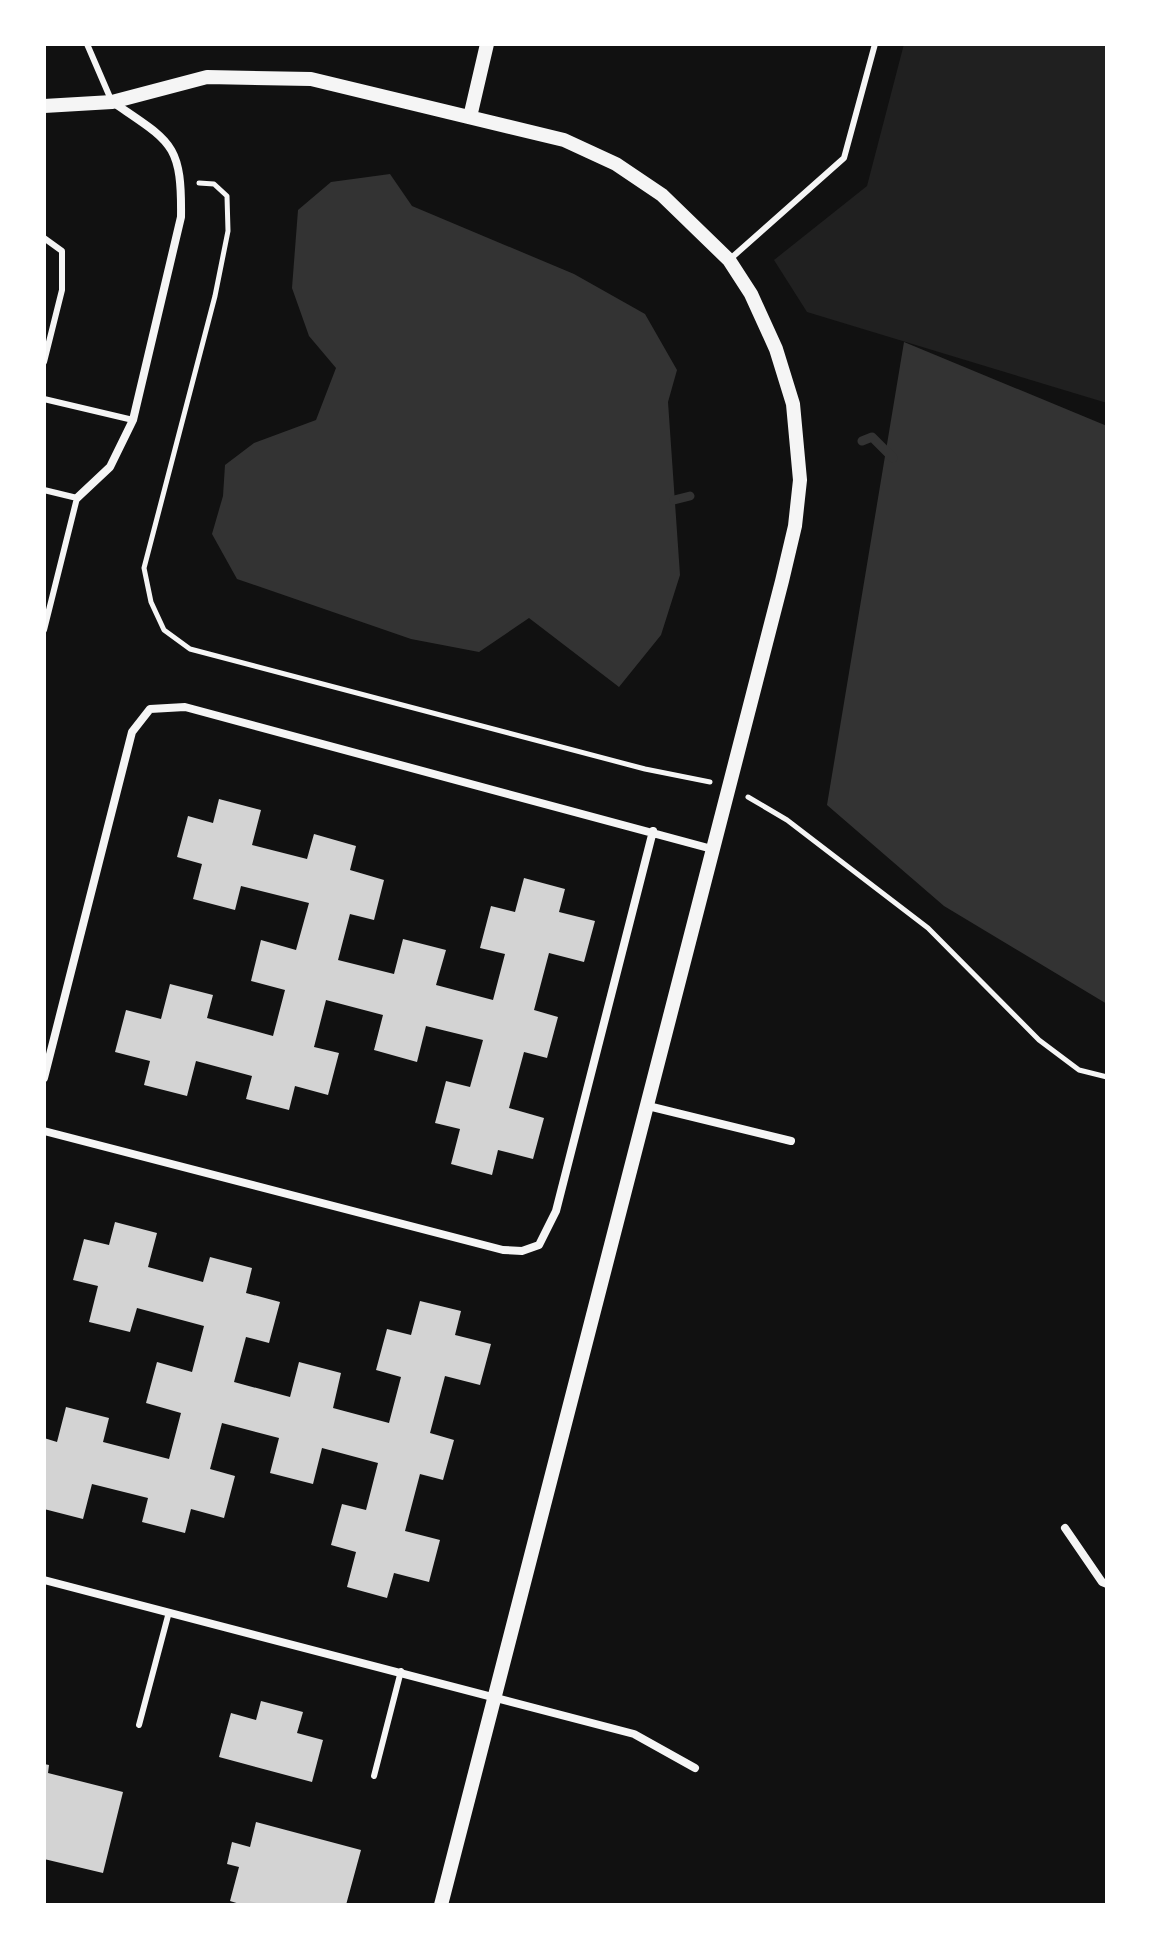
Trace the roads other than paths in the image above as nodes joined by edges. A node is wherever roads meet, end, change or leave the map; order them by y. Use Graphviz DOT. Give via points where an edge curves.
graph roads {
  1 [pos="87,44"];
  2 [pos="487,44"];
  3 [pos="875,44"];
  4 [pos="112,102"];
  5 [pos="44,106"];
  6 [pos="470,117"];
  7 [pos="44,238"];
  8 [pos="729,260"];
  9 [pos="44,362"];
  10 [pos="44,399"];
  11 [pos="133,420"];
  12 [pos="44,490"];
  13 [pos="77,498"];
  14 [pos="44,630"];
  15 [pos="653,831"];
  16 [pos="712,849"];
  17 [pos="44,1078"];
  18 [pos="648,1106"];
  19 [pos="44,1131"];
  20 [pos="791,1141"];
  21 [pos="1065,1528"];
  22 [pos="44,1580"];
  23 [pos="1107,1584"];
  24 [pos="169,1612"];
  25 [pos="401,1671"];
  26 [pos="496,1700"];
  27 [pos="139,1725"];
  28 [pos="695,1768"];
  29 [pos="374,1776"];
  30 [pos="441,1905"];
  1 -- 4 [label="lane"];
  2 -- 6 [label="street"];
  3 -- 8 [label="lane" via="844,158"];
  4 -- 5 [label="street"];
  4 -- 6 [label="street" via="207,77 311,79"];
  4 -- 11 [label="street" via="169,140 181,182 181,217"];
  6 -- 8 [label="street" via="564,140 616,164 662,195"];
  7 -- 9 [label="lane" via="62,251 62,290"];
  8 -- 16 [label="street" via="776,349 793,404 800,480 782,581"];
  10 -- 11 [label="lane"];
  11 -- 13 [label="street" via="110,467"];
  12 -- 13 [label="lane"];
  13 -- 14 [label="lane"];
  15 -- 16 [label="street"];
  15 -- 17 [label="street" via="185,707 150,709 132,732"];
  15 -- 19 [label="street" via="556,1211 539,1245 503,1250"];
  16 -- 18 [label="street"];
  18 -- 20 [label="street"];
  18 -- 26 [label="street"];
  21 -- 23 [label="street"];
  22 -- 24 [label="street"];
  24 -- 25 [label="street"];
  24 -- 27 [label="lane"];
  25 -- 26 [label="street"];
  25 -- 29 [label="lane"];
  26 -- 28 [label="street" via="634,1734"];
  26 -- 30 [label="street"];
}
